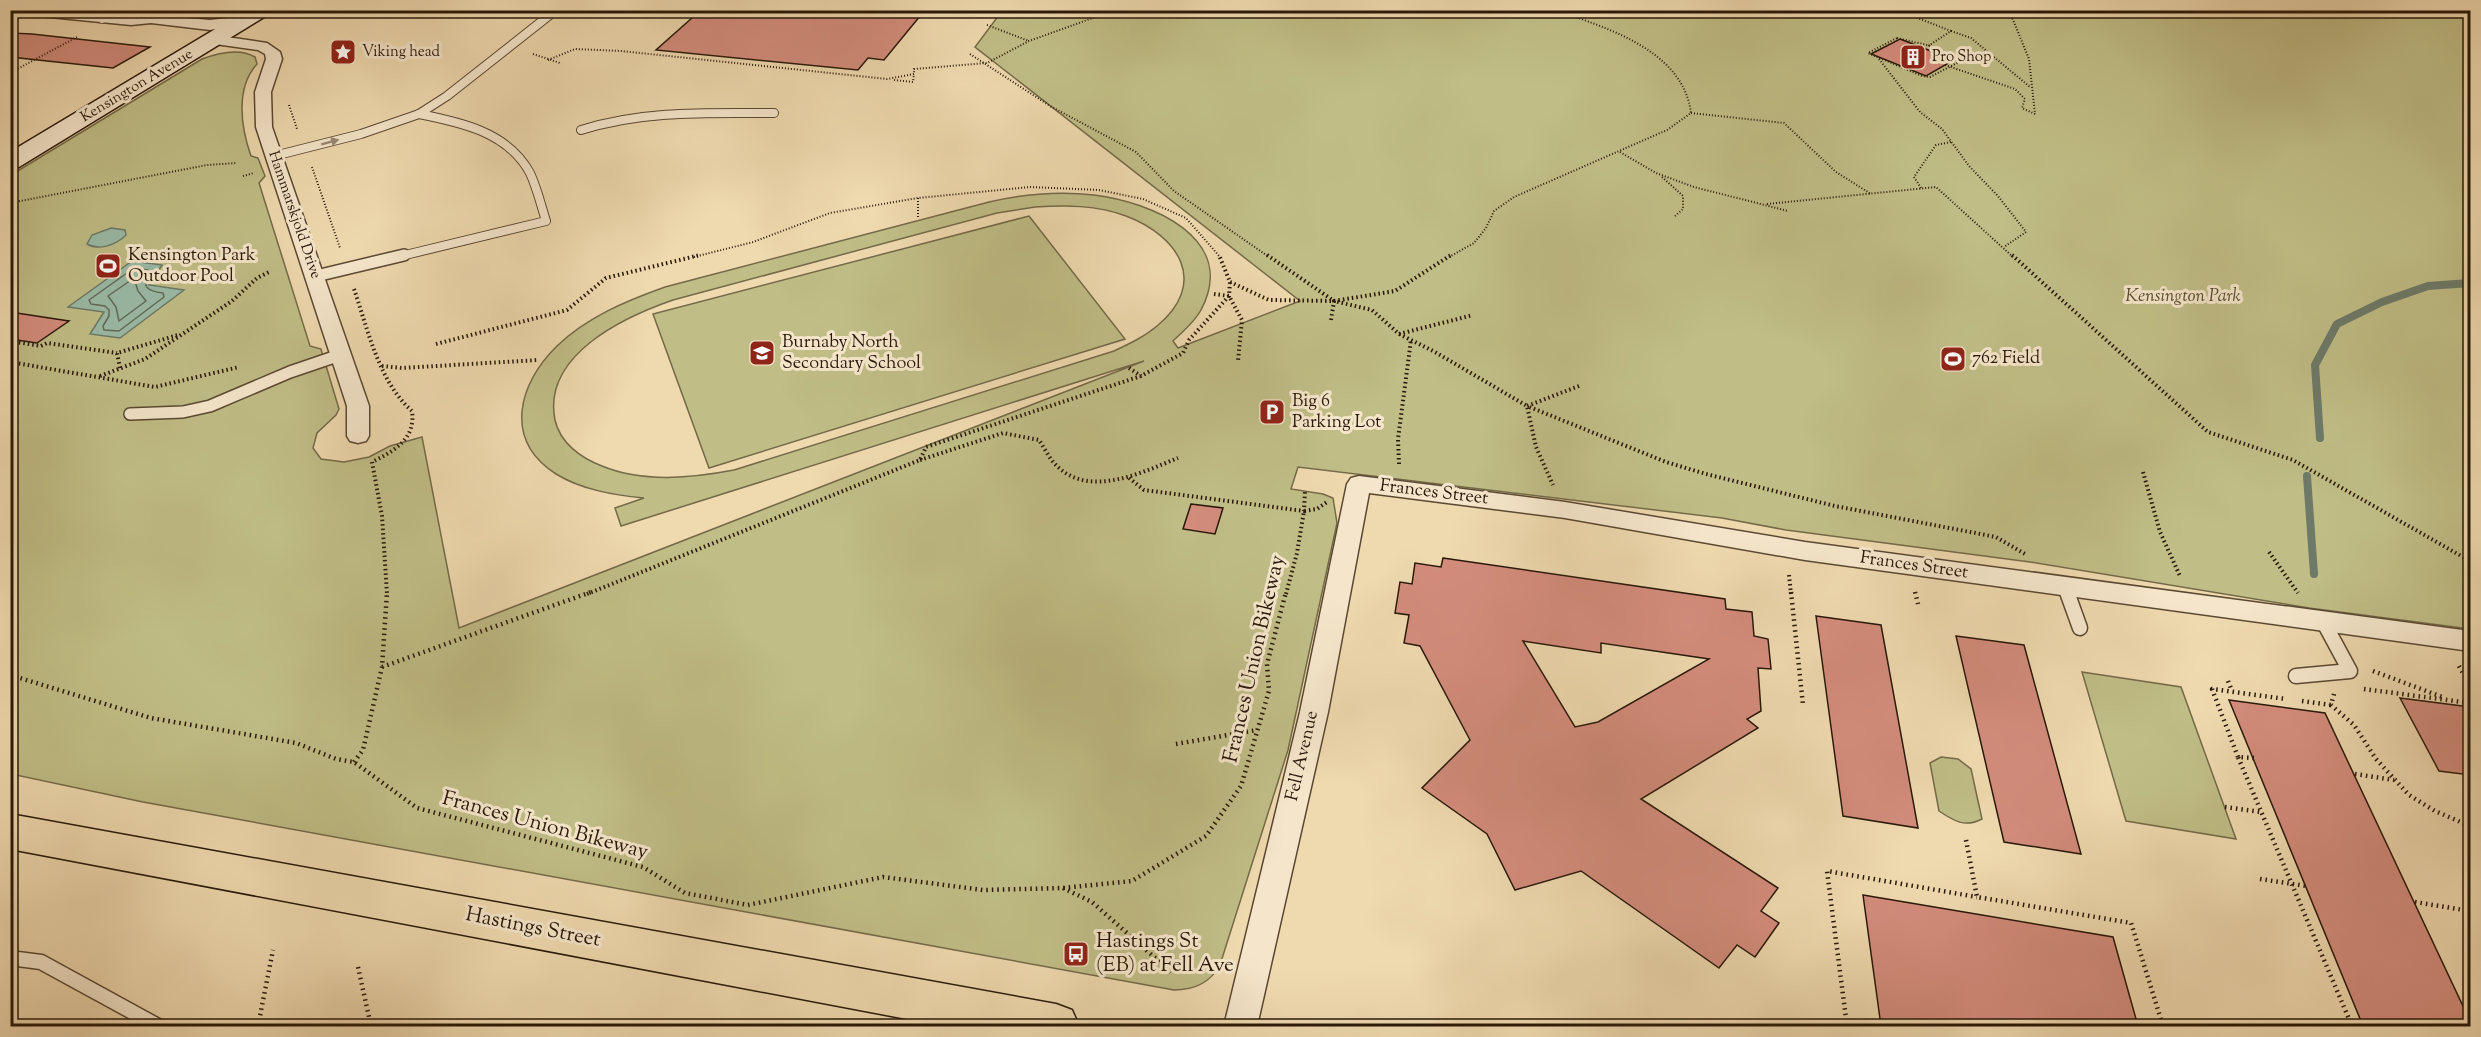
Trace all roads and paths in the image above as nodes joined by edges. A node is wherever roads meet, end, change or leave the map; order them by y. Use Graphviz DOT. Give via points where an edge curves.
graph roads {
  1 [pos="19,10"];
  2 [pos="556,10"];
  3 [pos="1115,10"];
  4 [pos="1555,10"];
  5 [pos="1898,10"];
  6 [pos="2009,10"];
  7 [pos="254,15"];
  8 [pos="109,16"];
  9 [pos="131,21"];
  10 [pos="987,25"];
  11 [pos="1951,31"];
  12 [pos="1029,41"];
  13 [pos="204,46"];
  14 [pos="1927,46"];
  15 [pos="530,53"];
  16 [pos="970,54"];
  17 [pos="1879,59"];
  18 [pos="548,60"];
  19 [pos="560,63"];
  20 [pos="987,63"];
  21 [pos="1945,65"];
  22 [pos="1951,67"];
  23 [pos="10,73"];
  24 [pos="914,74"];
  25 [pos="887,79"];
  26 [pos="2030,87"];
  27 [pos="287,99"];
  28 [pos="1690,112"];
  29 [pos="774,113"];
  30 [pos="419,114"];
  31 [pos="581,130"];
  32 [pos="1952,142"];
  33 [pos="304,148"];
  34 [pos="1620,152"];
  35 [pos="274,156"];
  36 [pos="10,162"];
  37 [pos="237,163"];
  38 [pos="1656,173"];
  39 [pos="1921,188"];
  40 [pos="1871,194"];
  41 [pos="918,198"];
  42 [pos="10,203"];
  43 [pos="1767,204"];
  44 [pos="1788,211"];
  45 [pos="1674,217"];
  46 [pos="918,218"];
  47 [pos="2004,247"];
  48 [pos="346,268"];
  49 [pos="269,272"];
  50 [pos="316,276"];
  51 [pos="1230,282"];
  52 [pos="1214,294"];
  53 [pos="1229,296"];
  54 [pos="1334,301"];
  55 [pos="1473,315"];
  56 [pos="1331,320"];
  57 [pos="182,334"];
  58 [pos="1399,334"];
  59 [pos="1411,340"];
  60 [pos="10,341"];
  61 [pos="436,344"];
  62 [pos="117,353"];
  63 [pos="340,355"];
  64 [pos="538,360"];
  65 [pos="1238,361"];
  66 [pos="10,362"];
  67 [pos="382,366"];
  68 [pos="240,367"];
  69 [pos="120,368"];
  70 [pos="1129,368"];
  71 [pos="1141,376"];
  72 [pos="99,377"];
  73 [pos="1579,386"];
  74 [pos="1527,406"];
  75 [pos="130,414"];
  76 [pos="358,436"];
  77 [pos="1178,458"];
  78 [pos="920,460"];
  79 [pos="1400,467"];
  80 [pos="2143,472"];
  81 [pos="1129,478"];
  82 [pos="1359,484"];
  83 [pos="1305,491"];
  84 [pos="1565,510"];
  85 [pos="1304,511"];
  86 [pos="2269,552"];
  87 [pos="2028,555"];
  88 [pos="2470,561"];
  89 [pos="2168,573"];
  90 [pos="1789,575"];
  91 [pos="2180,575"];
  92 [pos="2192,577"];
  93 [pos="2065,587"];
  94 [pos="2287,591"];
  95 [pos="1915,592"];
  96 [pos="2193,603"];
  97 [pos="1918,604"];
  98 [pos="2323,621"];
  99 [pos="2080,628"];
  100 [pos="2470,641"];
  101 [pos="2344,660"];
  102 [pos="382,667"];
  103 [pos="10,675"];
  104 [pos="2296,676"];
  105 [pos="2228,681"];
  106 [pos="2336,685"];
  107 [pos="2360,688"];
  108 [pos="2232,691"];
  109 [pos="2287,699"];
  110 [pos="2298,700"];
  111 [pos="2452,700"];
  112 [pos="2470,703"];
  113 [pos="1803,705"];
  114 [pos="2331,705"];
  115 [pos="1257,730"];
  116 [pos="1176,744"];
  117 [pos="2238,757"];
  118 [pos="2254,758"];
  119 [pos="354,762"];
  120 [pos="2355,774"];
  121 [pos="2394,781"];
  122 [pos="2224,807"];
  123 [pos="2262,812"];
  124 [pos="2470,827"];
  125 [pos="10,831"];
  126 [pos="1965,840"];
  127 [pos="2260,879"];
  128 [pos="2292,884"];
  129 [pos="2306,886"];
  130 [pos="1063,888"];
  131 [pos="1977,897"];
  132 [pos="2415,902"];
  133 [pos="2470,911"];
  134 [pos="273,951"];
  135 [pos="10,958"];
  136 [pos="358,968"];
  137 [pos="1171,972"];
  138 [pos="158,1026"];
  139 [pos="258,1026"];
  140 [pos="371,1026"];
  141 [pos="1056,1026"];
  142 [pos="1240,1026"];
  143 [pos="1847,1026"];
  144 [pos="2163,1026"];
  145 [pos="2352,1026"];
  1 -- 8 [label="street"];
  2 -- 30 [label="lane"];
  3 -- 12 [label="path"];
  4 -- 28 [label="path" via="1660,58 1689,94"];
  5 -- 11 [label="path"];
  6 -- 26 [label="path" via="2029,59"];
  7 -- 9 [label="street" via="210,25"];
  7 -- 13 [label="street, Kensington Avenue"];
  8 -- 9 [label="street"];
  8 -- 23 [label="path"];
  9 -- 13 [label="street" via="138,26 192,35"];
  10 -- 12 [label="path"];
  11 -- 14 [label="path"];
  11 -- 26 [label="path" via="1971,38"];
  12 -- 20 [label="path"];
  13 -- 35 [label="street, Hammarskjold Drive" via="262,46 272,52 274,59 264,92 264,127"];
  13 -- 36 [label="street, Kensington Avenue"];
  14 -- 17 [label="path" via="1897,38 1868,53"];
  14 -- 22 [label="path" via="1953,56 1959,62"];
  15 -- 18 [label="path"];
  16 -- 20 [label="path"];
  17 -- 22 [label="path" via="1930,77"];
  17 -- 32 [label="path" via="1920,112"];
  18 -- 19 [label="path"];
  18 -- 25 [label="path" via="575,49 621,51"];
  20 -- 24 [label="path" via="914,69"];
  20 -- 54 [label="path" via="1050,106 1136,152 1174,191"];
  21 -- 22 [label="path"];
  22 -- 26 [label="path" via="2015,89 2025,99 2022,108 2035,114"];
  24 -- 25 [label="path"];
  24 -- 25 [label="path" via="913,82"];
  27 -- 33 [label="path"];
  28 -- 34 [label="path" via="1667,130"];
  28 -- 40 [label="path" via="1784,123 1836,172"];
  29 -- 31 [label="lane" via="661,116 603,122"];
  33 -- 30 [label="lane, one-way"];
  30 -- 48 [label="lane" via="492,134 507,145 533,180 546,221"];
  32 -- 39 [label="path" via="1936,145 1914,177"];
  32 -- 47 [label="path" via="2026,232"];
  33 -- 35 [label="lane"];
  33 -- 48 [label="path"];
  34 -- 38 [label="path"];
  34 -- 54 [label="path" via="1514,197 1494,211 1474,243 1395,291"];
  35 -- 50 [label="street, Hammarskjold Drive"];
  37 -- 42 [label="path" via="207,165"];
  38 -- 43 [label="path" via="1694,187"];
  38 -- 45 [label="path" via="1683,196 1683,209"];
  39 -- 40 [label="path"];
  39 -- 47 [label="path" via="1936,187"];
  40 -- 43 [label="path"];
  41 -- 46 [label="path"];
  41 -- 51 [label="path" via="1030,187 1099,190 1143,199 1186,218 1223,260"];
  41 -- 61 [label="path" via="830,213 753,242 606,278 567,310"];
  43 -- 44 [label="path"];
  47 -- 88 [label="path" via="2208,432 2294,460"];
  48 -- 50 [label="lane"];
  48 -- 67 [label="path"];
  49 -- 57 [label="path"];
  50 -- 63 [label="street, Hammarskjold Drive"];
  51 -- 53 [label="path"];
  51 -- 54 [label="path" via="1269,300"];
  52 -- 53 [label="path"];
  53 -- 65 [label="path" via="1242,320"];
  53 -- 71 [label="path" via="1189,340 1183,353"];
  54 -- 56 [label="path"];
  54 -- 58 [label="path" via="1372,310"];
  55 -- 58 [label="path"];
  57 -- 62 [label="path"];
  57 -- 69 [label="path" via="145,359"];
  58 -- 59 [label="path"];
  59 -- 74 [label="path"];
  59 -- 79 [label="path" via="1398,439"];
  60 -- 62 [label="path"];
  62 -- 69 [label="path"];
  63 -- 75 [label="lane" via="210,406"];
  63 -- 76 [label="street, Hammarskjold Drive" via="358,406"];
  64 -- 67 [label="path"];
  66 -- 72 [label="path"];
  67 -- 102 [label="path" via="414,420 407,439 372,462 382,516 387,586"];
  68 -- 72 [label="path" via="155,387"];
  69 -- 72 [label="path"];
  70 -- 71 [label="path"];
  71 -- 78 [label="path" via="926,447"];
  73 -- 74 [label="path"];
  74 -- 84 [label="path" via="1528,426 1540,459"];
  74 -- 87 [label="path" via="1706,474 1835,506 1996,537"];
  77 -- 81 [label="path"];
  78 -- 81 [label="path" via="1003,433 1039,440 1060,470 1076,478 1094,482"];
  78 -- 102 [label="path" via="561,604"];
  80 -- 91 [label="path" via="2160,532"];
  81 -- 85 [label="path" via="1144,490"];
  82 -- 84 [label="street, Frances Street"];
  82 -- 85 [label="path" via="1317,509"];
  82 -- 142 [label="street, Fell Avenue" via="1314,712"];
  83 -- 85 [label="path, Frances Union Bikeway"];
  84 -- 93 [label="street, Frances Street" via="1794,549"];
  85 -- 115 [label="path, Frances Union Bikeway" via="1297,553 1267,664 1269,691"];
  86 -- 94 [label="path" via="2299,593"];
  89 -- 91 [label="path"];
  90 -- 113 [label="path"];
  91 -- 92 [label="path"];
  91 -- 96 [label="path"];
  93 -- 96 [label="street, Frances Street"];
  93 -- 99 [label="lane"];
  95 -- 97 [label="path"];
  96 -- 98 [label="street, Frances Street"];
  98 -- 100 [label="street, Frances Street"];
  98 -- 101 [label="lane"];
  101 -- 104 [label="lane" via="2350,671"];
  101 -- 111 [label="path"];
  102 -- 119 [label="path" via="363,750"];
  103 -- 119 [label="path" via="151,718 296,743"];
  105 -- 108 [label="path"];
  106 -- 114 [label="path"];
  107 -- 111 [label="path"];
  108 -- 109 [label="path"];
  108 -- 117 [label="path" via="2212,689"];
  110 -- 114 [label="path"];
  111 -- 112 [label="path"];
  114 -- 121 [label="path" via="2354,725"];
  115 -- 116 [label="path"];
  115 -- 130 [label="path, Frances Union Bikeway" via="1241,786 1206,836 1132,881"];
  117 -- 118 [label="path"];
  117 -- 123 [label="path"];
  119 -- 130 [label="path, Frances Union Bikeway" via="417,808 643,867 685,893 748,905 883,877 983,890"];
  120 -- 121 [label="path"];
  121 -- 124 [label="path" via="2435,811"];
  122 -- 123 [label="path"];
  123 -- 128 [label="path"];
  125 -- 141 [label="main road, Hastings Street"];
  126 -- 131 [label="path"];
  127 -- 128 [label="path"];
  128 -- 129 [label="path"];
  128 -- 145 [label="path"];
  130 -- 137 [label="path" via="1092,902"];
  131 -- 143 [label="path" via="1827,871"];
  131 -- 144 [label="path" via="2131,922"];
  132 -- 133 [label="path"];
  134 -- 139 [label="path"];
  135 -- 138 [label="lane" via="41,962"];
  136 -- 140 [label="path"];
}
